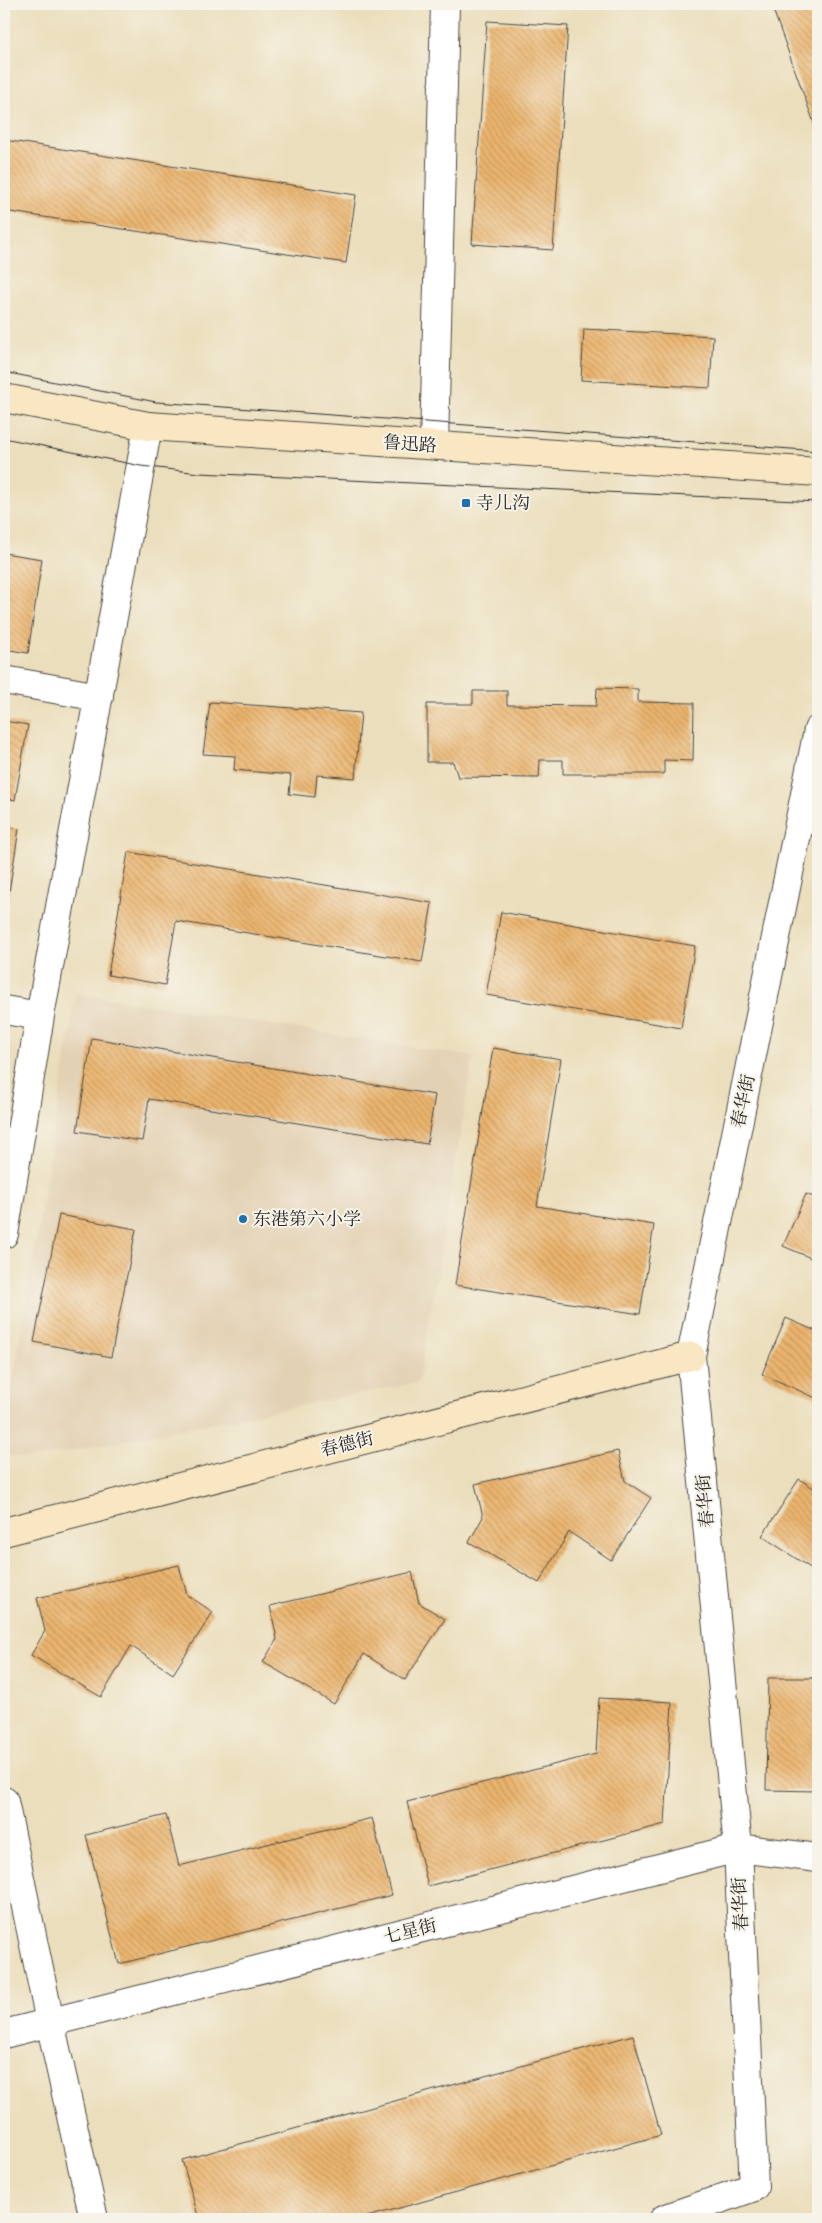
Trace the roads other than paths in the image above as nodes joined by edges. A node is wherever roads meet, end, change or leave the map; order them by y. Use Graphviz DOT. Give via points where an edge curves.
graph roads {
  1 [pos="445,4"];
  2 [pos="4,398"];
  3 [pos="148,426"];
  4 [pos="434,445"];
  5 [pos="818,472"];
  6 [pos="4,680"];
  7 [pos="99,697"];
  8 [pos="818,730"];
  9 [pos="4,1010"];
  10 [pos="40,1016"];
  11 [pos="4,1234"];
  12 [pos="691,1356"];
  13 [pos="4,1532"];
  14 [pos="4,1801"];
  15 [pos="738,1848"];
  16 [pos="818,1858"];
  17 [pos="50,2022"];
  18 [pos="4,2034"];
  19 [pos="709,2212"];
  20 [pos="94,2219"];
  21 [pos="664,2219"];
  1 -- 4 [label="street"];
  2 -- 3 [label="main road, 鲁迅路"];
  3 -- 4 [label="main road, 鲁迅路"];
  3 -- 7 [label="street"];
  4 -- 5 [label="main road, 鲁迅路"];
  6 -- 7 [label="street"];
  7 -- 10 [label="street"];
  8 -- 12 [label="street, 春华街"];
  9 -- 10 [label="street"];
  10 -- 11 [label="street"];
  12 -- 13 [label="main road, 春德街"];
  12 -- 15 [label="street, 春华街"];
  14 -- 17 [label="street"];
  15 -- 16 [label="street, 七星街"];
  15 -- 17 [label="street, 七星街"];
  15 -- 19 [label="street, 春华街" via="754,2187"];
  17 -- 18 [label="street, 七星街"];
  17 -- 20 [label="street"];
  19 -- 21 [label="street, 春华街"];
}
